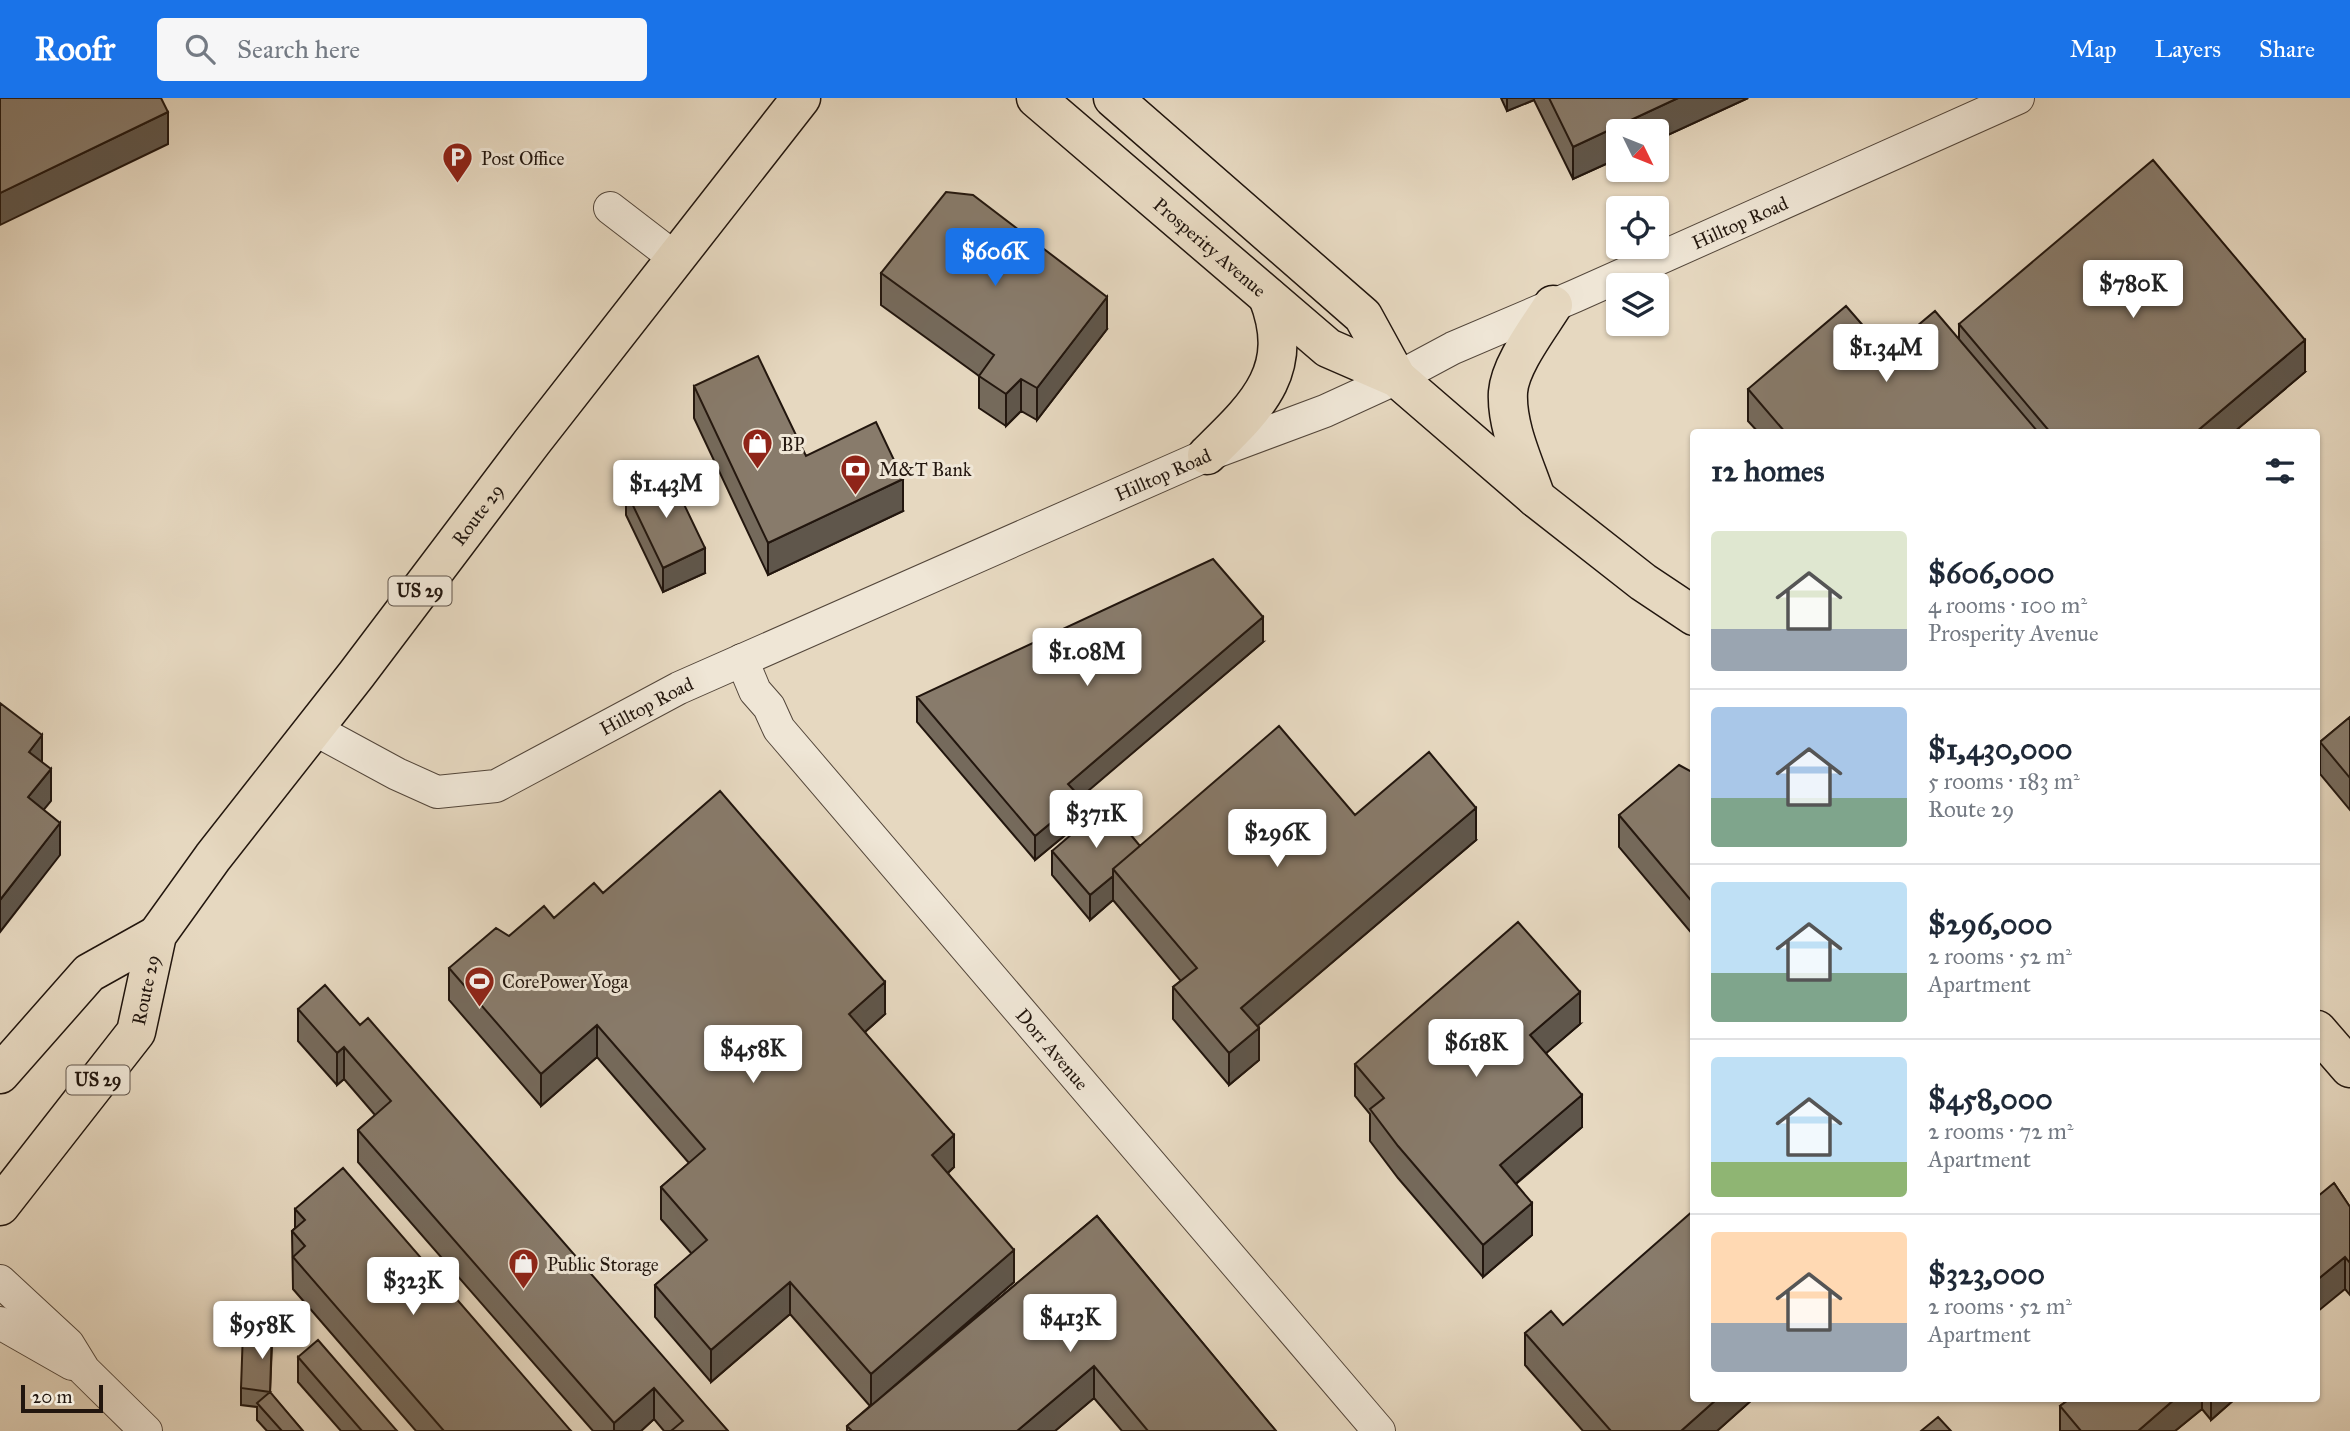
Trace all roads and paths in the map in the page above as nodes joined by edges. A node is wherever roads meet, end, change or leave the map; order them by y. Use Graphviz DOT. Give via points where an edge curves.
graph roads {
  1 [pos="801,98"];
  2 [pos="1036,98"];
  3 [pos="1113,98"];
  4 [pos="2018,98"];
  5 [pos="610,208"];
  6 [pos="675,258"];
  7 [pos="1268,297"];
  8 [pos="1553,305"];
  9 [pos="1397,379"];
  10 [pos="1207,455"];
  11 [pos="1536,498"];
  12 [pos="1690,614"];
  13 [pos="741,660"];
  14 [pos="314,729"];
  15 [pos="157,935"];
  16 [pos="2320,1034"];
  17 [pos="2350,1069"];
  18 [pos="0,1074"];
  19 [pos="0,1206"];
  20 [pos="6,1286"];
  21 [pos="0,1323"];
  22 [pos="84,1370"];
  23 [pos="146,1431"];
  24 [pos="1379,1431"];
  1 -- 6 [label="main road, Route 29 / US 29"];
  2 -- 7 [label="main road, Prosperity Avenue"];
  3 -- 9 [label="main road, Prosperity Avenue" via="1363,316"];
  4 -- 8 [label="street, Hilltop Road"];
  5 -- 6 [label="street"];
  6 -- 14 [label="main road, Route 29 / US 29"];
  7 -- 9 [label="main road, Prosperity Avenue" via="1328,348"];
  7 -- 10 [label="main road" via="1279,335 1275,367 1256,403"];
  8 -- 9 [label="street, Hilltop Road" via="1453,348"];
  8 -- 11 [label="main road" via="1519,362 1508,391 1514,430"];
  9 -- 10 [label="street, Hilltop Road"];
  9 -- 11 [label="main road, Prosperity Avenue"];
  10 -- 13 [label="street, Hilltop Road"];
  11 -- 12 [label="main road, Prosperity Avenue"];
  13 -- 14 [label="street, Hilltop Road" via="678,688 496,786 437,792"];
  13 -- 24 [label="street, Dorr Avenue" via="779,729"];
  14 -- 15 [label="main road, Route 29 / US 29"];
  15 -- 18 [label="main road, Route 29 / US 29" via="89,973"];
  15 -- 19 [label="main road, Route 29 / US 29" via="136,1032"];
  16 -- 17 [label="main road"];
  20 -- 22 [label="street" via="68,1343"];
  21 -- 22 [label="street"];
  22 -- 23 [label="street"];
}
